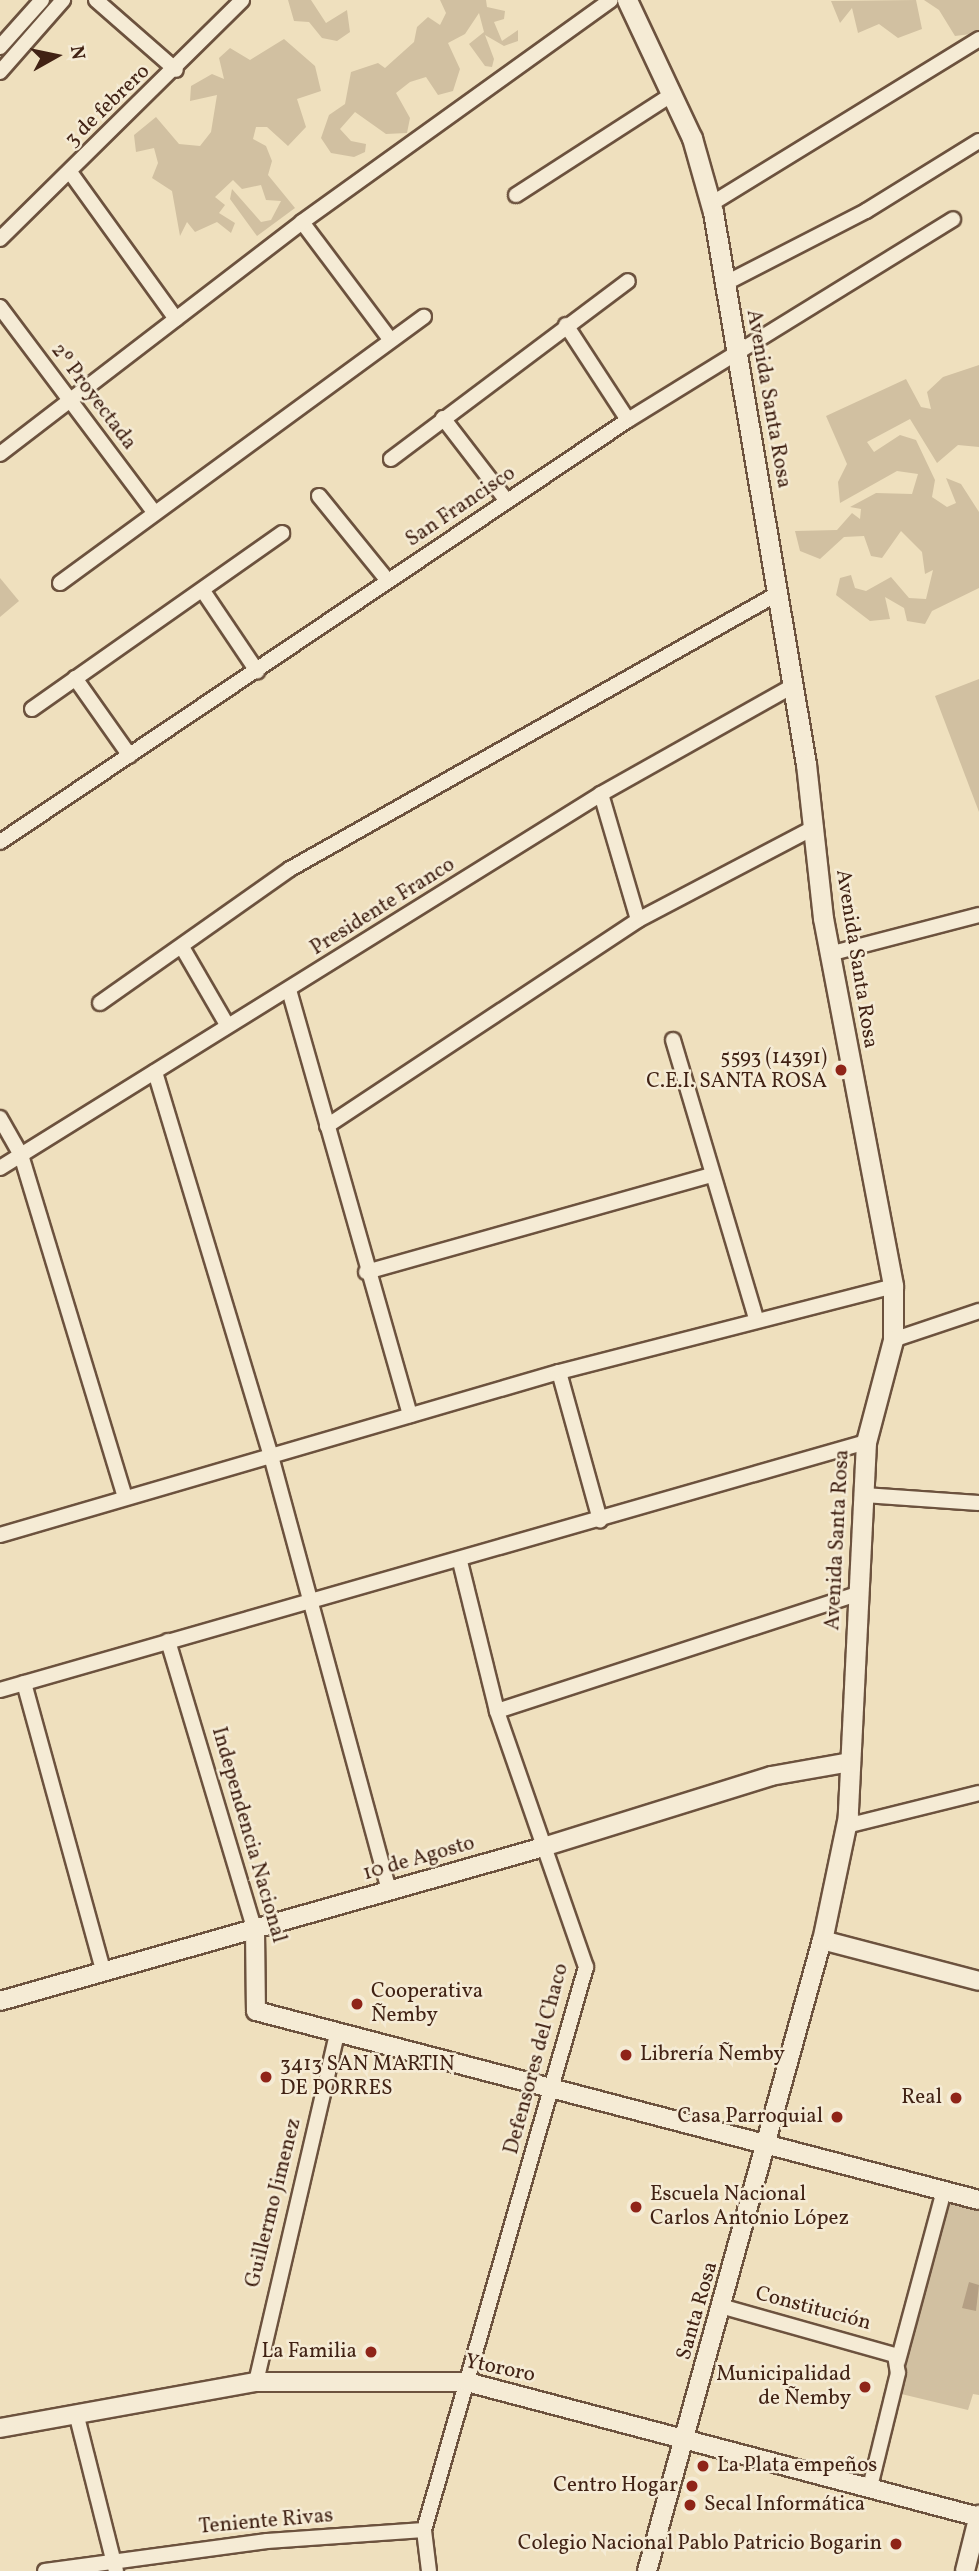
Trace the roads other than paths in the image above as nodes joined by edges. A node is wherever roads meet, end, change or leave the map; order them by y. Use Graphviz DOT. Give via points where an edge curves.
graph roads {
  1 [pos="42,0"];
  2 [pos="63,0"];
  3 [pos="96,0"];
  4 [pos="242,0"];
  5 [pos="611,0"];
  6 [pos="627,0"];
  7 [pos="979,39"];
  8 [pos="0,47"];
  9 [pos="176,70"];
  10 [pos="0,72"];
  11 [pos="673,94"];
  12 [pos="979,141"];
  13 [pos="70,172"];
  14 [pos="516,195"];
  15 [pos="711,204"];
  16 [pos="953,219"];
  17 [pos="302,222"];
  18 [pos="0,239"];
  19 [pos="628,281"];
  20 [pos="724,284"];
  21 [pos="0,307"];
  22 [pos="424,317"];
  23 [pos="176,318"];
  24 [pos="566,325"];
  25 [pos="390,339"];
  26 [pos="736,350"];
  27 [pos="70,400"];
  28 [pos="443,418"];
  29 [pos="628,420"];
  30 [pos="0,454"];
  31 [pos="391,458"];
  32 [pos="319,496"];
  33 [pos="507,501"];
  34 [pos="153,511"];
  35 [pos="282,533"];
  36 [pos="388,581"];
  37 [pos="60,583"];
  38 [pos="203,591"];
  39 [pos="776,594"];
  40 [pos="257,671"];
  41 [pos="75,678"];
  42 [pos="791,687"];
  43 [pos="32,709"];
  44 [pos="130,756"];
  45 [pos="601,794"];
  46 [pos="815,827"];
  47 [pos="0,841"];
  48 [pos="979,917"];
  49 [pos="638,920"];
  50 [pos="182,947"];
  51 [pos="829,954"];
  52 [pos="289,990"];
  53 [pos="100,1003"];
  54 [pos="226,1024"];
  55 [pos="673,1040"];
  56 [pos="155,1072"];
  57 [pos="0,1118"];
  58 [pos="327,1126"];
  59 [pos="21,1155"];
  60 [pos="0,1168"];
  61 [pos="712,1175"];
  62 [pos="366,1272"];
  63 [pos="893,1286"];
  64 [pos="979,1311"];
  65 [pos="756,1318"];
  66 [pos="893,1340"];
  67 [pos="559,1373"];
  68 [pos="410,1415"];
  69 [pos="866,1442"];
  70 [pos="271,1456"];
  71 [pos="864,1495"];
  72 [pos="125,1497"];
  73 [pos="979,1503"];
  74 [pos="600,1520"];
  75 [pos="0,1535"];
  76 [pos="460,1560"];
  77 [pos="858,1594"];
  78 [pos="312,1604"];
  79 [pos="168,1641"];
  80 [pos="24,1683"];
  81 [pos="0,1690"];
  82 [pos="497,1711"];
  83 [pos="850,1762"];
  84 [pos="979,1793"];
  85 [pos="846,1826"];
  86 [pos="540,1848"];
  87 [pos="389,1891"];
  88 [pos="255,1931"];
  89 [pos="821,1940"];
  90 [pos="104,1973"];
  91 [pos="979,1981"];
  92 [pos="0,2001"];
  93 [pos="337,2035"];
  94 [pos="553,2092"];
  95 [pos="765,2146"];
  96 [pos="944,2190"];
  97 [pos="979,2200"];
  98 [pos="724,2307"];
  99 [pos="894,2356"];
  100 [pos="256,2382"];
  101 [pos="467,2382"];
  102 [pos="76,2413"];
  103 [pos="0,2428"];
  104 [pos="685,2439"];
  105 [pos="870,2487"];
  106 [pos="979,2516"];
  107 [pos="424,2530"];
  108 [pos="115,2565"];
  109 [pos="45,2571"];
  110 [pos="429,2571"];
  111 [pos="647,2571"];
  112 [pos="965,2571"];
  1 -- 8 [label="street"];
  2 -- 10 [label="street"];
  3 -- 9 [label="street"];
  4 -- 9 [label="street, 3 de febrero"];
  5 -- 17 [label="street"];
  6 -- 11 [label="main road, Avenida Santa Rosa"];
  7 -- 15 [label="street"];
  9 -- 13 [label="street, 3 de febrero"];
  11 -- 14 [label="street"];
  11 -- 15 [label="main road, Avenida Santa Rosa"];
  12 -- 20 [label="street" via="866,211"];
  13 -- 18 [label="street, 3 de febrero"];
  13 -- 23 [label="street"];
  15 -- 20 [label="main road, Avenida Santa Rosa"];
  16 -- 26 [label="street, San Francisco"];
  17 -- 23 [label="street"];
  17 -- 25 [label="street"];
  19 -- 24 [label="street"];
  20 -- 26 [label="main road, Avenida Santa Rosa"];
  21 -- 27 [label="street, 2º Proyectada"];
  22 -- 25 [label="street"];
  23 -- 27 [label="street"];
  24 -- 28 [label="street"];
  24 -- 29 [label="street"];
  25 -- 34 [label="street"];
  26 -- 29 [label="street, San Francisco"];
  26 -- 39 [label="main road, Avenida Santa Rosa"];
  27 -- 30 [label="street"];
  27 -- 34 [label="street, 2º Proyectada"];
  28 -- 31 [label="street"];
  28 -- 33 [label="street"];
  29 -- 33 [label="street, San Francisco"];
  32 -- 36 [label="street"];
  33 -- 36 [label="street, San Francisco"];
  34 -- 37 [label="street"];
  35 -- 38 [label="street"];
  36 -- 40 [label="street, San Francisco"];
  38 -- 40 [label="street"];
  38 -- 41 [label="street"];
  39 -- 42 [label="main road, Avenida Santa Rosa"];
  39 -- 50 [label="street" via="290,869"];
  40 -- 44 [label="street, San Francisco"];
  41 -- 43 [label="street"];
  41 -- 44 [label="street"];
  42 -- 45 [label="street, Presidente Franco"];
  42 -- 46 [label="main road, Avenida Santa Rosa"];
  44 -- 47 [label="street, San Francisco"];
  45 -- 49 [label="street"];
  45 -- 52 [label="street, Presidente Franco"];
  46 -- 49 [label="street"];
  46 -- 51 [label="main road, Avenida Santa Rosa"];
  48 -- 51 [label="street"];
  49 -- 58 [label="street"];
  50 -- 53 [label="street"];
  50 -- 54 [label="street"];
  51 -- 63 [label="main road, Avenida Santa Rosa"];
  52 -- 54 [label="street, Presidente Franco"];
  52 -- 58 [label="street"];
  54 -- 56 [label="street, Presidente Franco"];
  55 -- 61 [label="street"];
  56 -- 59 [label="street, Presidente Franco"];
  56 -- 70 [label="street"];
  57 -- 59 [label="street"];
  58 -- 62 [label="street"];
  59 -- 60 [label="street, Presidente Franco"];
  59 -- 72 [label="street"];
  61 -- 62 [label="street"];
  61 -- 65 [label="street"];
  62 -- 68 [label="street"];
  63 -- 65 [label="street"];
  63 -- 66 [label="main road, Avenida Santa Rosa"];
  64 -- 66 [label="street"];
  65 -- 67 [label="street"];
  66 -- 69 [label="main road, Avenida Santa Rosa"];
  67 -- 68 [label="street"];
  67 -- 74 [label="street"];
  68 -- 70 [label="street"];
  69 -- 71 [label="main road, Avenida Santa Rosa"];
  69 -- 74 [label="street"];
  70 -- 72 [label="street"];
  70 -- 78 [label="street"];
  71 -- 73 [label="street"];
  71 -- 77 [label="main road, Avenida Santa Rosa"];
  72 -- 75 [label="street"];
  74 -- 76 [label="street"];
  76 -- 78 [label="street"];
  76 -- 82 [label="street, Defensores del Chaco"];
  77 -- 82 [label="street"];
  77 -- 83 [label="main road, Avenida Santa Rosa"];
  78 -- 79 [label="street"];
  78 -- 87 [label="street"];
  79 -- 80 [label="street"];
  79 -- 88 [label="street, Independencia Nacional"];
  80 -- 81 [label="street"];
  80 -- 90 [label="street"];
  82 -- 86 [label="street, Defensores del Chaco"];
  83 -- 85 [label="main road, Avenida Santa Rosa"];
  83 -- 86 [label="street, 10 de Agosto" via="771,1776"];
  84 -- 85 [label="street"];
  85 -- 89 [label="main road, Avenida Santa Rosa"];
  86 -- 87 [label="street, 10 de Agosto"];
  86 -- 94 [label="street, Defensores del Chaco" via="586,1967"];
  87 -- 88 [label="street, 10 de Agosto"];
  88 -- 90 [label="street, 10 de Agosto"];
  88 -- 93 [label="street, Independencia Nacional" via="256,2011"];
  89 -- 91 [label="street"];
  89 -- 95 [label="street, Santa Rosa"];
  90 -- 92 [label="street, 10 de Agosto"];
  93 -- 94 [label="street, Independencia Nacional"];
  93 -- 100 [label="street, Guillermo Jimenez"];
  94 -- 95 [label="street, Independencia Nacional"];
  94 -- 101 [label="street, Defensores del Chaco"];
  95 -- 96 [label="street, Independencia Nacional"];
  95 -- 98 [label="street, Santa Rosa"];
  96 -- 97 [label="street, Independencia Nacional"];
  96 -- 99 [label="street"];
  98 -- 99 [label="street, Constitución"];
  98 -- 104 [label="street, Santa Rosa"];
  99 -- 105 [label="street"];
  100 -- 101 [label="street, Ytororo"];
  100 -- 102 [label="street, Ytororo"];
  101 -- 104 [label="street, Ytororo"];
  101 -- 107 [label="street, Defensores del Chaco"];
  102 -- 103 [label="street, Ytororo"];
  102 -- 108 [label="street"];
  104 -- 105 [label="street, Ytororo"];
  104 -- 111 [label="street, Santa Rosa"];
  105 -- 106 [label="street, Ytororo"];
  106 -- 112 [label="street"];
  107 -- 108 [label="street, Teniente Rivas"];
  107 -- 110 [label="street, Defensores del Chaco"];
  108 -- 109 [label="street, Teniente Rivas"];
}
